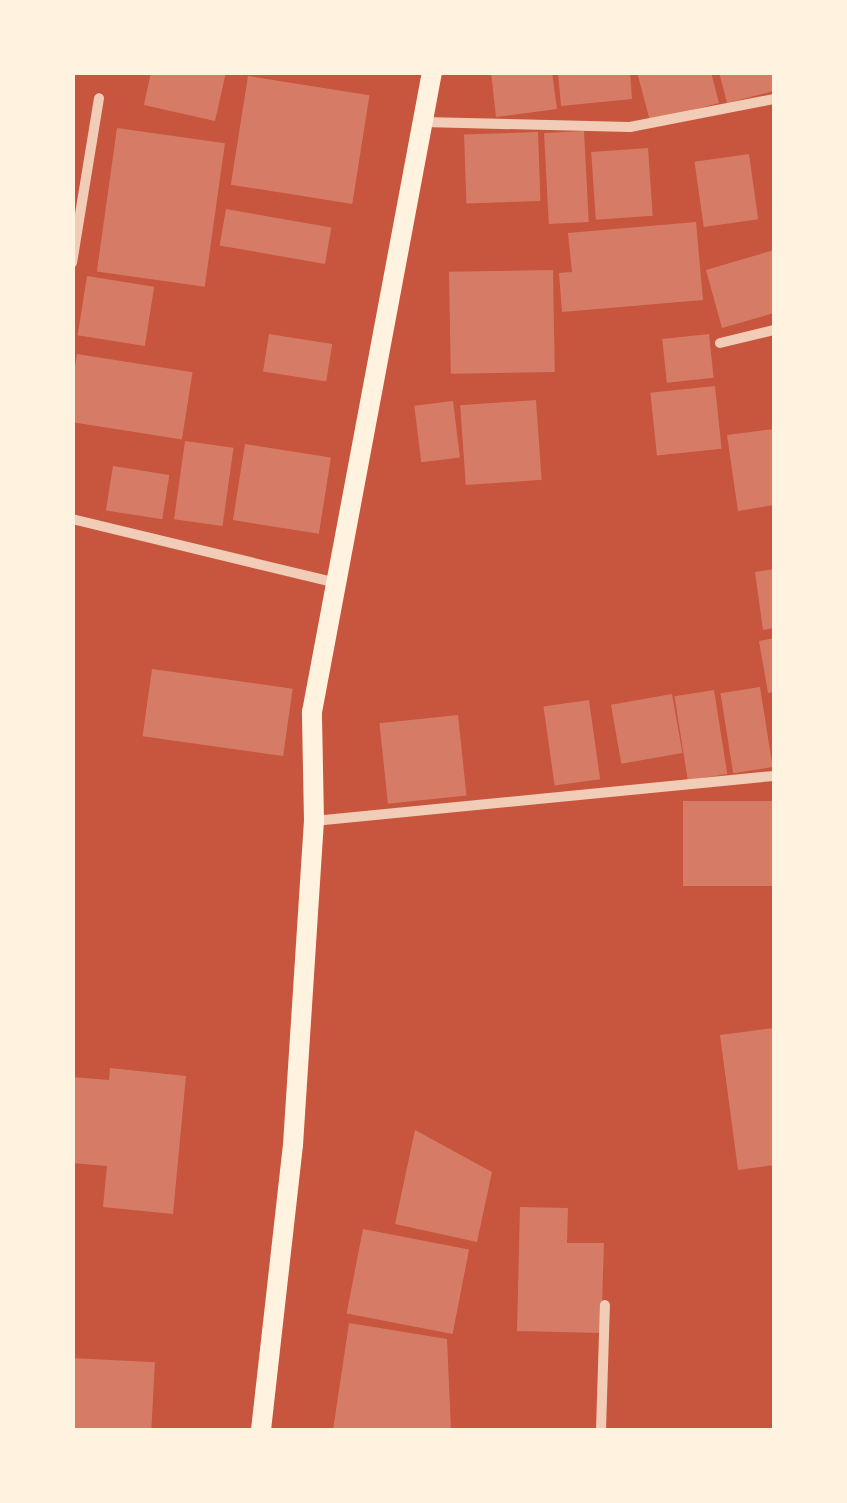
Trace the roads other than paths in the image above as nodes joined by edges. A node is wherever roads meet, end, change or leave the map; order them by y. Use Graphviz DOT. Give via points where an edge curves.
graph roads {
  1 [pos="432,72"];
  2 [pos="99,98"];
  3 [pos="774,99"];
  4 [pos="422,122"];
  5 [pos="72,263"];
  6 [pos="774,330"];
  7 [pos="720,342"];
  8 [pos="72,520"];
  9 [pos="336,583"];
  10 [pos="774,776"];
  11 [pos="314,821"];
  12 [pos="605,1304"];
  13 [pos="261,1430"];
  14 [pos="601,1430"];
  1 -- 4 [label="main road"];
  2 -- 5 [label="street"];
  3 -- 4 [label="street" via="630,128"];
  4 -- 9 [label="main road"];
  6 -- 7 [label="street"];
  8 -- 9 [label="street"];
  9 -- 11 [label="main road" via="312,712"];
  10 -- 11 [label="street"];
  11 -- 13 [label="main road" via="294,1145"];
  12 -- 14 [label="street"];
}
